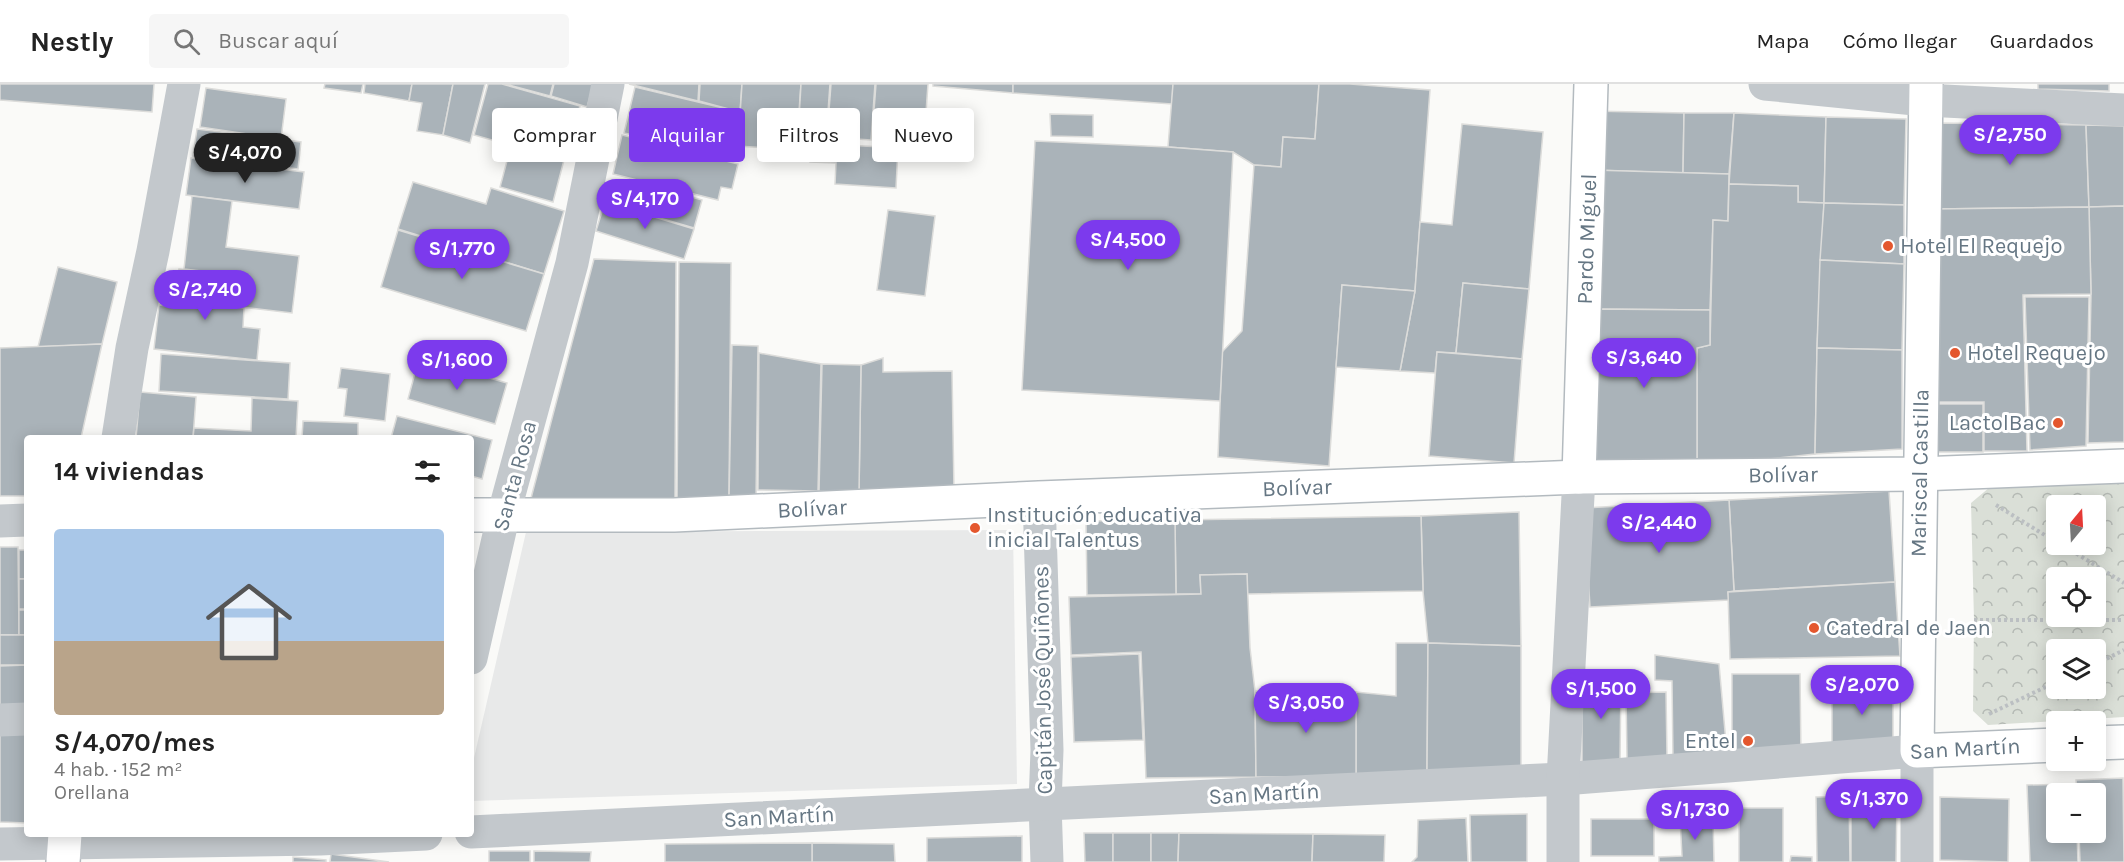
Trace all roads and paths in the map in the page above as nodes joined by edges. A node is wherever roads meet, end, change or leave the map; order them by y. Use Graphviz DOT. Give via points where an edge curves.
graph roads {
  1 [pos="184,84"];
  2 [pos="608,84"];
  3 [pos="1592,84"];
  4 [pos="1765,84"];
  5 [pos="1925,92"];
  6 [pos="2124,110"];
  7 [pos="118,435"];
  8 [pos="2124,466"];
  9 [pos="1919,474"];
  10 [pos="1579,477"];
  11 [pos="1039,498"];
  12 [pos="1989,500"];
  13 [pos="504,513"];
  14 [pos="474,515"];
  15 [pos="24,520"];
  16 [pos="0,521"];
  17 [pos="2046,536"];
  18 [pos="2079,555"];
  19 [pos="2124,583"];
  20 [pos="1974,620"];
  21 [pos="2124,620"];
  22 [pos="474,645"];
  23 [pos="2124,650"];
  24 [pos="2106,659"];
  25 [pos="2046,687"];
  26 [pos="1981,718"];
  27 [pos="24,719"];
  28 [pos="0,720"];
  29 [pos="2124,742"];
  30 [pos="2106,743"];
  31 [pos="2046,745"];
  32 [pos="1917,751"];
  33 [pos="1563,779"];
  34 [pos="1045,804"];
  35 [pos="474,832"];
  36 [pos="362,837"];
  37 [pos="425,837"];
  38 [pos="0,844"];
  39 [pos="64,846"];
  40 [pos="418,862"];
  41 [pos="1047,862"];
  42 [pos="1563,862"];
  43 [pos="1917,862"];
  1 -- 7 [label="street"];
  2 -- 13 [label="street, Santa Rosa" via="572,263"];
  3 -- 10 [label="street, Pardo Miguel"];
  4 -- 5 [label="street"];
  5 -- 6 [label="street"];
  5 -- 9 [label="street, Mariscal Castilla"];
  8 -- 9 [label="street, Bolívar"];
  9 -- 10 [label="street, Bolívar"];
  9 -- 32 [label="street, Mariscal Castilla"];
  10 -- 11 [label="street, Bolívar"];
  10 -- 33 [label="street, Pardo Miguel"];
  11 -- 13 [label="street, Bolívar" via="674,515"];
  11 -- 34 [label="street, Capitán José Quiñones" via="1047,750"];
  12 -- 17 [label="path"];
  13 -- 14 [label="street, Bolívar"];
  13 -- 22 [label="street, Santa Rosa"];
  15 -- 16 [label="street"];
  18 -- 19 [label="path"];
  20 -- 21 [label="path"];
  23 -- 24 [label="path"];
  25 -- 26 [label="path"];
  27 -- 28 [label="street"];
  29 -- 30 [label="street"];
  31 -- 32 [label="street, San Martín"];
  32 -- 33 [label="street, San Martín"];
  32 -- 43 [label="street, Mariscal Castilla"];
  33 -- 34 [label="street, San Martín"];
  33 -- 42 [label="street, Pardo Miguel"];
  34 -- 35 [label="street, San Martín"];
  34 -- 41 [label="street, Capitán José Quiñones"];
  36 -- 39 [label="street"];
  37 -- 40 [label="street"];
  38 -- 39 [label="street"];
}
